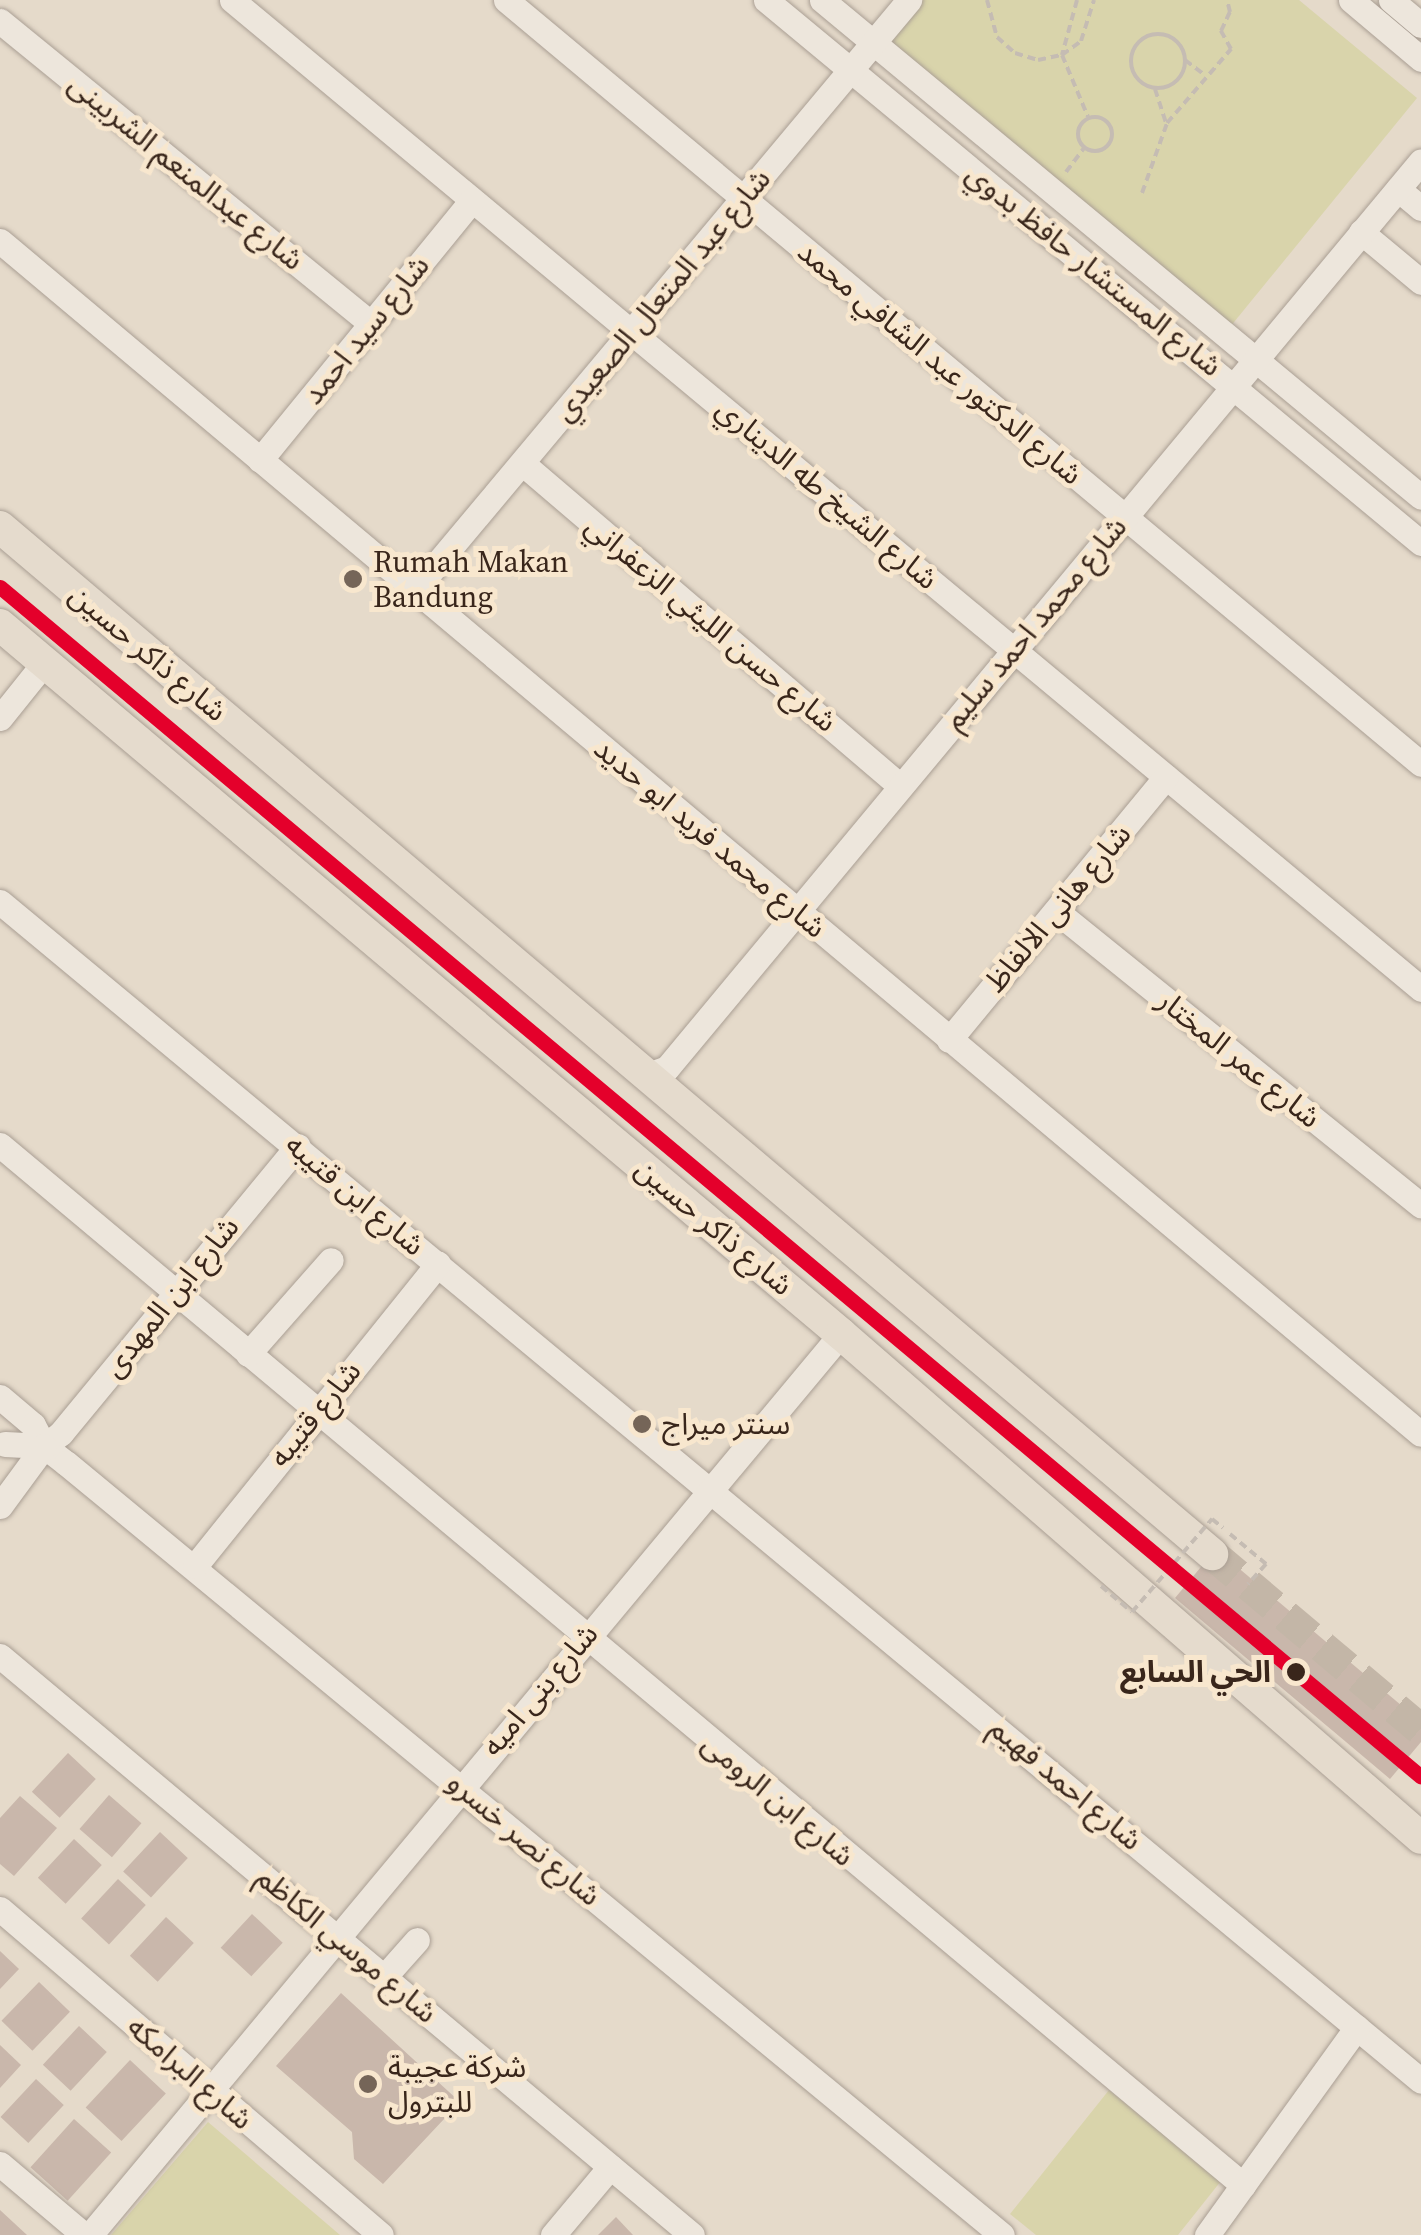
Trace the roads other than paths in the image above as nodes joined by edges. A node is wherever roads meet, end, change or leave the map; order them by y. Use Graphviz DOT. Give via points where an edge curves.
graph roads {
  1 [pos="232,0"];
  2 [pos="506,0"];
  3 [pos="766,0"];
  4 [pos="822,0"];
  5 [pos="909,0"];
  6 [pos="1351,0"];
  7 [pos="1391,0"];
  8 [pos="0,20"];
  9 [pos="1421,26"];
  10 [pos="873,43"];
  11 [pos="1421,58"];
  12 [pos="851,70"];
  13 [pos="1421,161"];
  14 [pos="1398,189"];
  15 [pos="743,198"];
  16 [pos="472,200"];
  17 [pos="1421,208"];
  18 [pos="1361,232"];
  19 [pos="0,241"];
  20 [pos="1421,282"];
  21 [pos="371,324"];
  22 [pos="631,332"];
  23 [pos="1255,360"];
  24 [pos="1234,385"];
  25 [pos="260,460"];
  26 [pos="522,463"];
  27 [pos="1416,484"];
  28 [pos="1384,512"];
  29 [pos="1125,516"];
  30 [pos="0,526"];
  31 [pos="1421,543"];
  32 [pos="415,590"];
  33 [pos="0,625"];
  34 [pos="1014,650"];
  35 [pos="44,663"];
  36 [pos="0,718"];
  37 [pos="1421,764"];
  38 [pos="1166,777"];
  39 [pos="900,786"];
  40 [pos="0,902"];
  41 [pos="796,910"];
  42 [pos="1056,910"];
  43 [pos="1421,989"];
  44 [pos="949,1040"];
  45 [pos="645,1076"];
  46 [pos="0,1146"];
  47 [pos="298,1146"];
  48 [pos="1421,1206"];
  49 [pos="331,1260"];
  50 [pos="438,1264"];
  51 [pos="174,1291"];
  52 [pos="841,1334"];
  53 [pos="248,1354"];
  54 [pos="316,1411"];
  55 [pos="3,1427"];
  56 [pos="1421,1434"];
  57 [pos="52,1440"];
  58 [pos="711,1487"];
  59 [pos="0,1506"];
  60 [pos="1212,1554"];
  61 [pos="194,1566"];
  62 [pos="584,1639"];
  63 [pos="0,1656"];
  64 [pos="1246,1682"];
  65 [pos="460,1786"];
  66 [pos="1421,1818"];
  67 [pos="1421,1838"];
  68 [pos="0,1909"];
  69 [pos="337,1937"];
  70 [pos="417,1940"];
  71 [pos="385,1976"];
  72 [pos="1357,2027"];
  73 [pos="1421,2080"];
  74 [pos="214,2094"];
  75 [pos="0,2164"];
  76 [pos="610,2167"];
  77 [pos="1243,2185"];
  78 [pos="87,2235"];
  79 [pos="381,2235"];
  80 [pos="553,2235"];
  81 [pos="692,2235"];
  82 [pos="1002,2235"];
  83 [pos="1207,2235"];
  1 -- 16 [label="street, شارع الشيخ طه الديناري"];
  2 -- 15 [label="street, شارع الدكتور عبد الشافي محمد"];
  3 -- 12 [label="street, شارع المستشار حافظ بدوي"];
  4 -- 10 [label="street, شارع المستشار حافظ بدوي"];
  5 -- 10 [label="street, شارع عبد المتعال الصعيدي"];
  6 -- 11 [label="street"];
  7 -- 9 [label="street"];
  8 -- 21 [label="street, شارع عبدالمنعم الشربينى"];
  10 -- 12 [label="street, شارع عبد المتعال الصعيدي"];
  10 -- 23 [label="street, شارع المستشار حافظ بدوي"];
  12 -- 15 [label="street, شارع عبد المتعال الصعيدي"];
  12 -- 24 [label="street, شارع المستشار حافظ بدوي"];
  13 -- 14 [label="street, شارع محمد احمد سليم"];
  14 -- 17 [label="street"];
  14 -- 18 [label="street, شارع محمد احمد سليم"];
  15 -- 22 [label="street, شارع عبد المتعال الصعيدي"];
  15 -- 29 [label="street, شارع الدكتور عبد الشافي محمد"];
  16 -- 21 [label="street, شارع سيد احمد"];
  16 -- 22 [label="street, شارع الشيخ طه الديناري"];
  18 -- 20 [label="street"];
  18 -- 23 [label="street, شارع محمد احمد سليم"];
  19 -- 25 [label="street, شارع محمد فريد ابو حديد"];
  21 -- 25 [label="street, شارع سيد احمد"];
  22 -- 26 [label="street, شارع عبد المتعال الصعيدي"];
  22 -- 34 [label="street, شارع الشيخ طه الديناري"];
  23 -- 24 [label="street, شارع محمد احمد سليم"];
  23 -- 27 [label="street, شارع المستشار حافظ بدوي"];
  24 -- 28 [label="street, شارع المستشار حافظ بدوي"];
  24 -- 29 [label="street, شارع محمد احمد سليم"];
  25 -- 32 [label="street, شارع محمد فريد ابو حديد"];
  26 -- 32 [label="street, شارع عبد المتعال الصعيدي"];
  26 -- 39 [label="street, شارع حسن الليثي الزعفراني"];
  27 -- 28 [label="street"];
  28 -- 31 [label="street, شارع المستشار حافظ بدوي"];
  29 -- 34 [label="street, شارع محمد احمد سليم"];
  29 -- 37 [label="street, شارع الدكتور عبد الشافي محمد"];
  30 -- 45 [label="main road, شارع ذاكر حسين"];
  32 -- 41 [label="street, شارع محمد فريد ابو حديد"];
  33 -- 35 [label="main road, شارع ذاكر حسين"];
  34 -- 38 [label="street, شارع الشيخ طه الديناري"];
  34 -- 39 [label="street, شارع محمد احمد سليم"];
  35 -- 36 [label="street"];
  35 -- 52 [label="main road, شارع ذاكر حسين"];
  38 -- 42 [label="street, شارع هانى الالفاظ"];
  38 -- 43 [label="street, شارع الشيخ طه الديناري"];
  39 -- 41 [label="street, شارع محمد احمد سليم"];
  40 -- 47 [label="street, شارع ابن قتيبه"];
  41 -- 44 [label="street, شارع محمد فريد ابو حديد"];
  41 -- 45 [label="street, شارع محمد احمد سليم" via="667,1068"];
  42 -- 44 [label="street, شارع هانى الالفاظ"];
  42 -- 48 [label="street, شارع عمر المختار"];
  44 -- 56 [label="street, شارع محمد فريد ابو حديد"];
  45 -- 60 [label="main road, شارع ذاكر حسين"];
  46 -- 51 [label="street, شارع ابن الرومى"];
  47 -- 50 [label="street, شارع ابن قتيبه"];
  47 -- 51 [label="street, شارع ابن المهدى"];
  49 -- 53 [label="street"];
  50 -- 54 [label="street, شارع قتيبه"];
  50 -- 58 [label="street, شارع ابن قتيبه"];
  51 -- 53 [label="street, شارع ابن الرومى"];
  51 -- 57 [label="street, شارع ابن المهدى"];
  52 -- 58 [label="street, شارع بنى اميه"];
  52 -- 64 [label="main road, شارع ذاكر حسين"];
  53 -- 54 [label="street, شارع ابن الرومى"];
  54 -- 61 [label="street, شارع قتيبه"];
  54 -- 62 [label="street, شارع ابن الرومى"];
  55 -- 57 [label="street"];
  57 -- 59 [label="street, شارع ابن المهدى"];
  57 -- 61 [label="street, شارع نصر خسرو" via="66,1462"];
  58 -- 62 [label="street, شارع بنى اميه"];
  58 -- 72 [label="street, شارع احمد فهيم"];
  61 -- 65 [label="street, شارع نصر خسرو"];
  62 -- 65 [label="street, شارع بنى اميه"];
  62 -- 77 [label="street, شارع ابن الرومى"];
  63 -- 69 [label="street, شارع موسي الكاظم"];
  64 -- 66 [label="main road"];
  64 -- 67 [label="main road, شارع ذاكر حسين"];
  65 -- 69 [label="street, شارع بنى اميه"];
  65 -- 82 [label="street, شارع نصر خسرو"];
  68 -- 74 [label="street, شارع البرامكه"];
  69 -- 71 [label="street, شارع موسي الكاظم"];
  69 -- 74 [label="street, شارع بنى اميه"];
  70 -- 71 [label="street"];
  71 -- 76 [label="street, شارع موسي الكاظم"];
  72 -- 73 [label="street, شارع احمد فهيم"];
  72 -- 77 [label="street"];
  74 -- 78 [label="street, شارع بنى اميه"];
  74 -- 79 [label="street, شارع البرامكه"];
  75 -- 78 [label="street"];
  76 -- 80 [label="street"];
  76 -- 81 [label="street, شارع موسي الكاظم"];
  77 -- 83 [label="street"];
}
